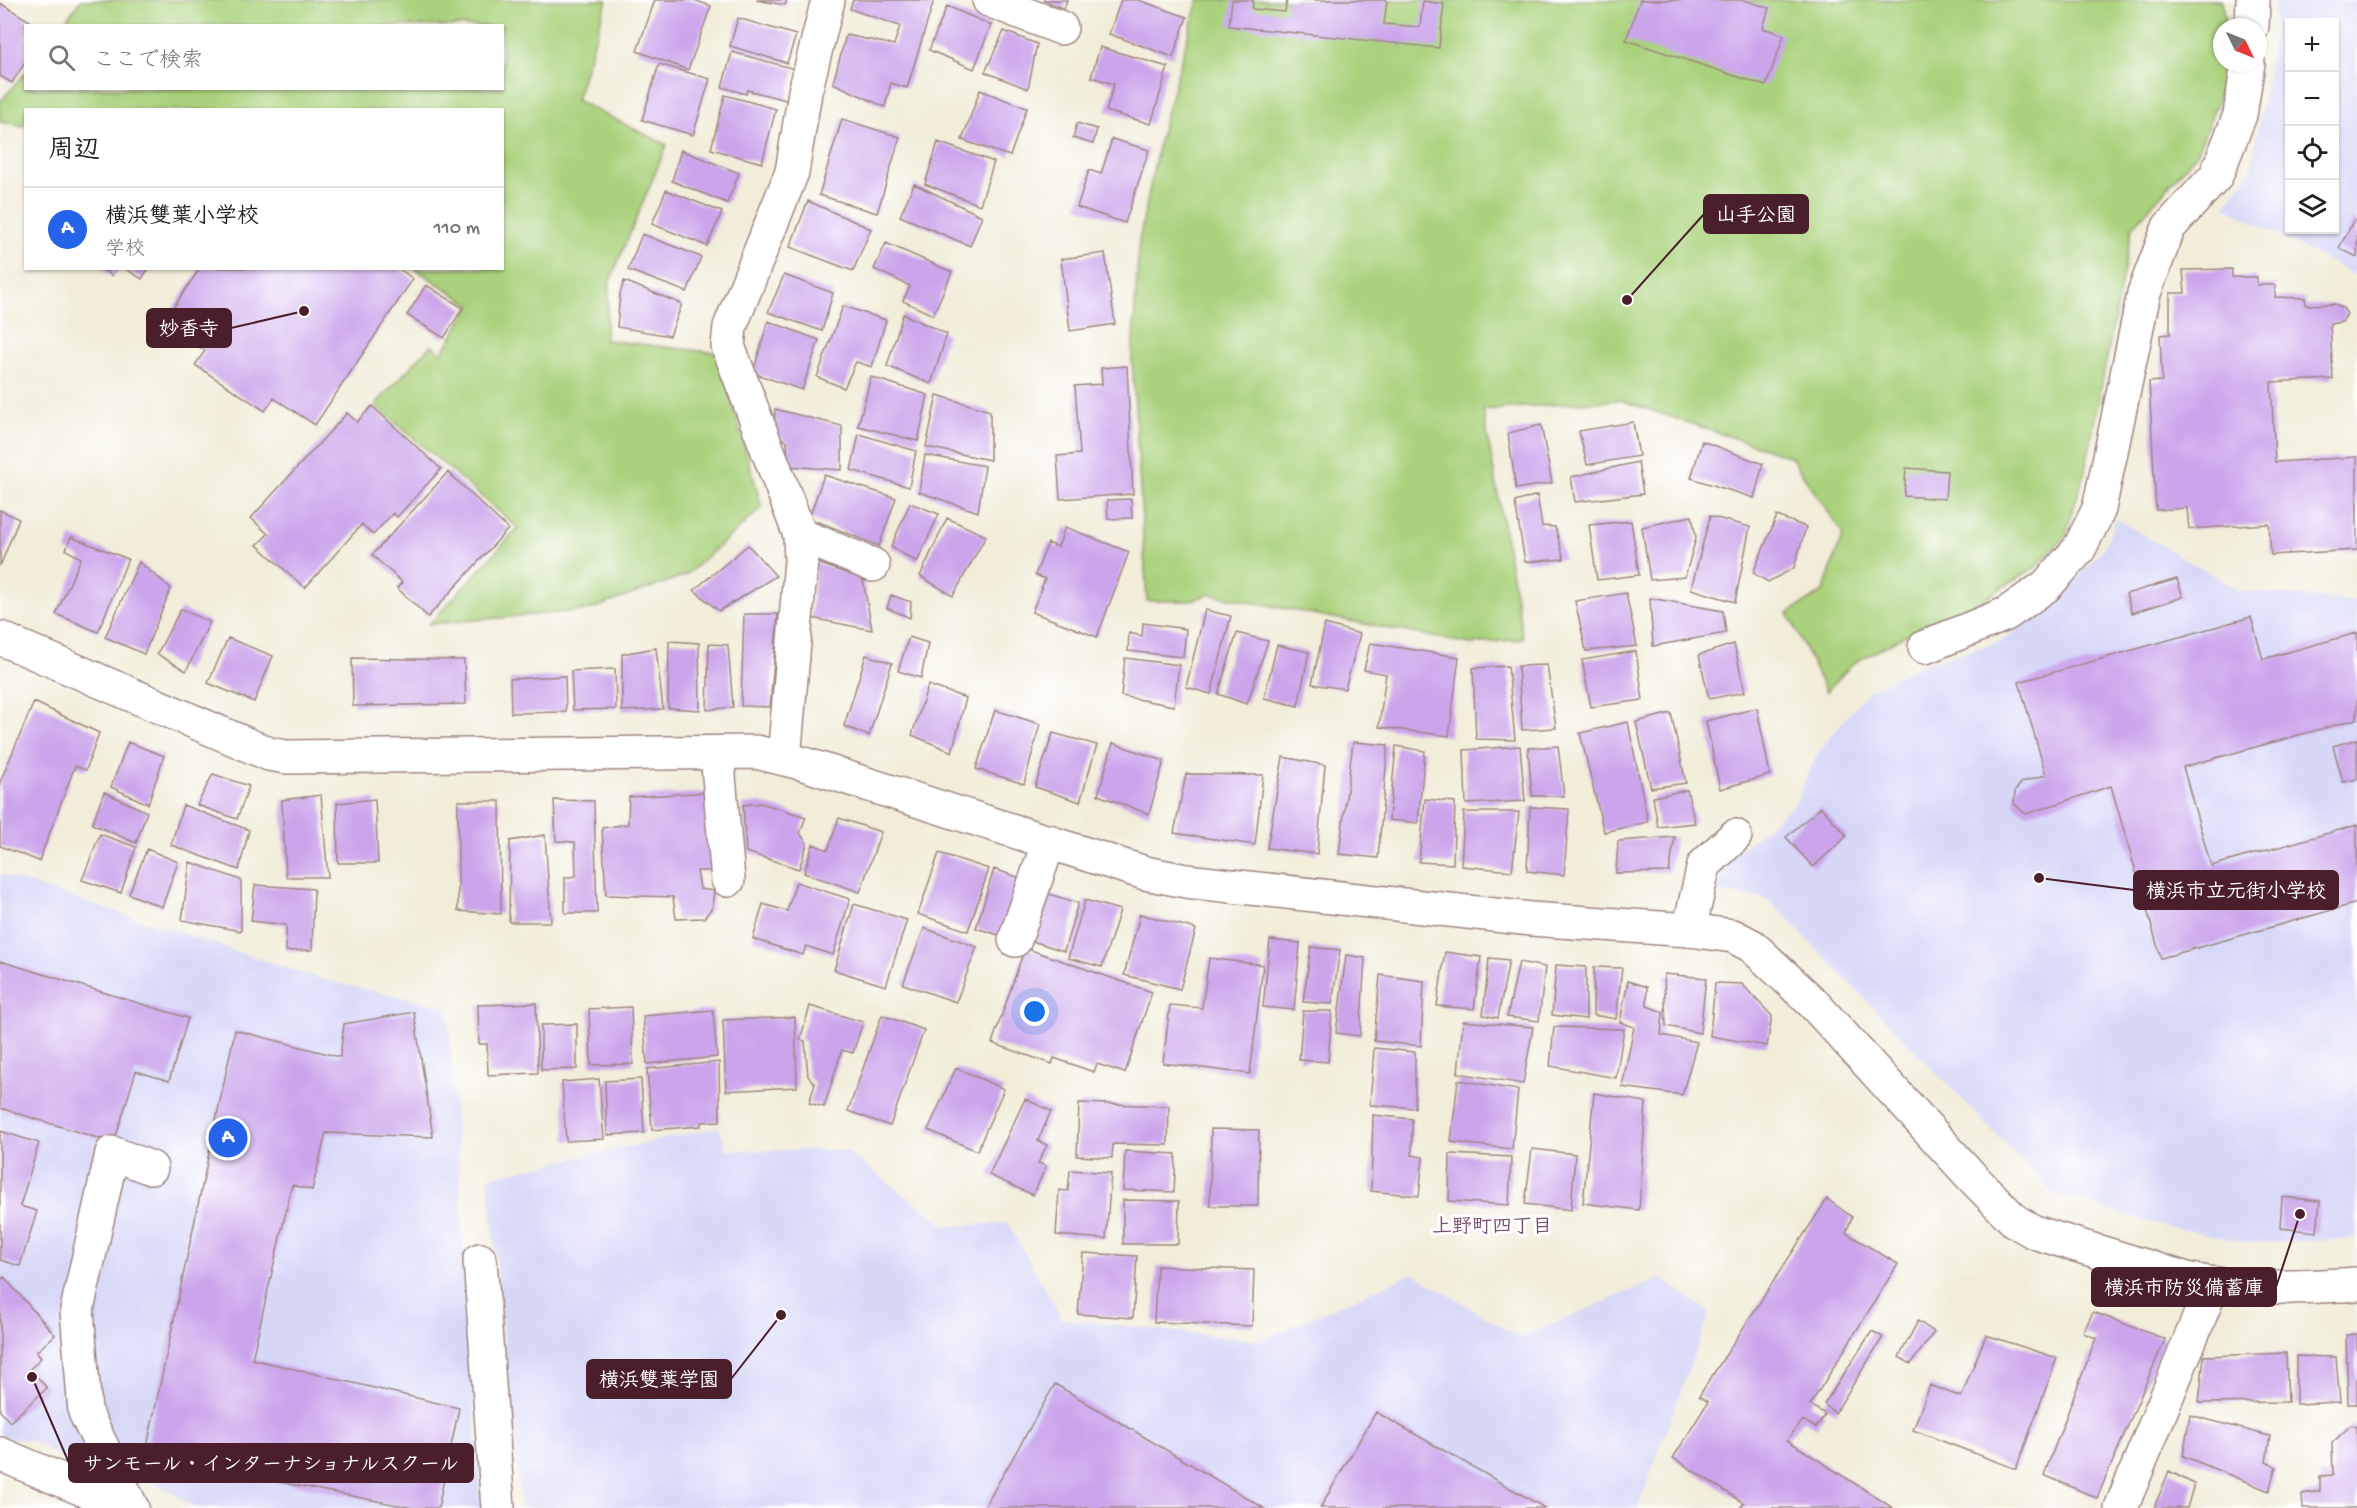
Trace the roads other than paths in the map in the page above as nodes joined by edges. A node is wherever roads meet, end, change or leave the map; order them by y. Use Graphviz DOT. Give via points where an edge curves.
graph roads {
  1 [pos="828,0"];
  2 [pos="989,0"];
  3 [pos="2253,0"];
  4 [pos="2252,18"];
  5 [pos="1061,28"];
  6 [pos="2247,72"];
  7 [pos="800,535"];
  8 [pos="873,565"];
  9 [pos="0,638"];
  10 [pos="1925,647"];
  11 [pos="717,753"];
  12 [pos="784,759"];
  13 [pos="1735,836"];
  14 [pos="1049,841"];
  15 [pos="728,880"];
  16 [pos="1689,930"];
  17 [pos="1015,940"];
  18 [pos="151,1168"];
  19 [pos="480,1260"];
  20 [pos="2213,1284"];
  21 [pos="2357,1284"];
  22 [pos="0,1454"];
  23 [pos="127,1508"];
  24 [pos="132,1508"];
  25 [pos="498,1508"];
  26 [pos="2121,1508"];
  1 -- 7 [label="street" via="792,172 730,327 728,346"];
  2 -- 5 [label="street"];
  3 -- 4 [label="street"];
  6 -- 10 [label="street" via="2240,115 2216,176 2169,227 2144,293 2099,509 2079,549 2046,586 2006,614"];
  7 -- 8 [label="street"];
  7 -- 12 [label="street"];
  9 -- 11 [label="street" via="269,754 286,757"];
  11 -- 12 [label="street" via="756,752"];
  11 -- 15 [label="street"];
  12 -- 14 [label="street"];
  13 -- 16 [label="street" via="1704,865"];
  14 -- 16 [label="street" via="1145,873 1186,881 1531,919"];
  14 -- 17 [label="street"];
  16 -- 20 [label="street" via="1733,936 1752,946 1813,1003 2014,1221 2043,1234"];
  18 -- 24 [label="street" via="112,1153 77,1310 85,1412"];
  19 -- 25 [label="street"];
  20 -- 21 [label="street" via="2252,1289"];
  20 -- 26 [label="street"];
  22 -- 23 [label="street"];
}
